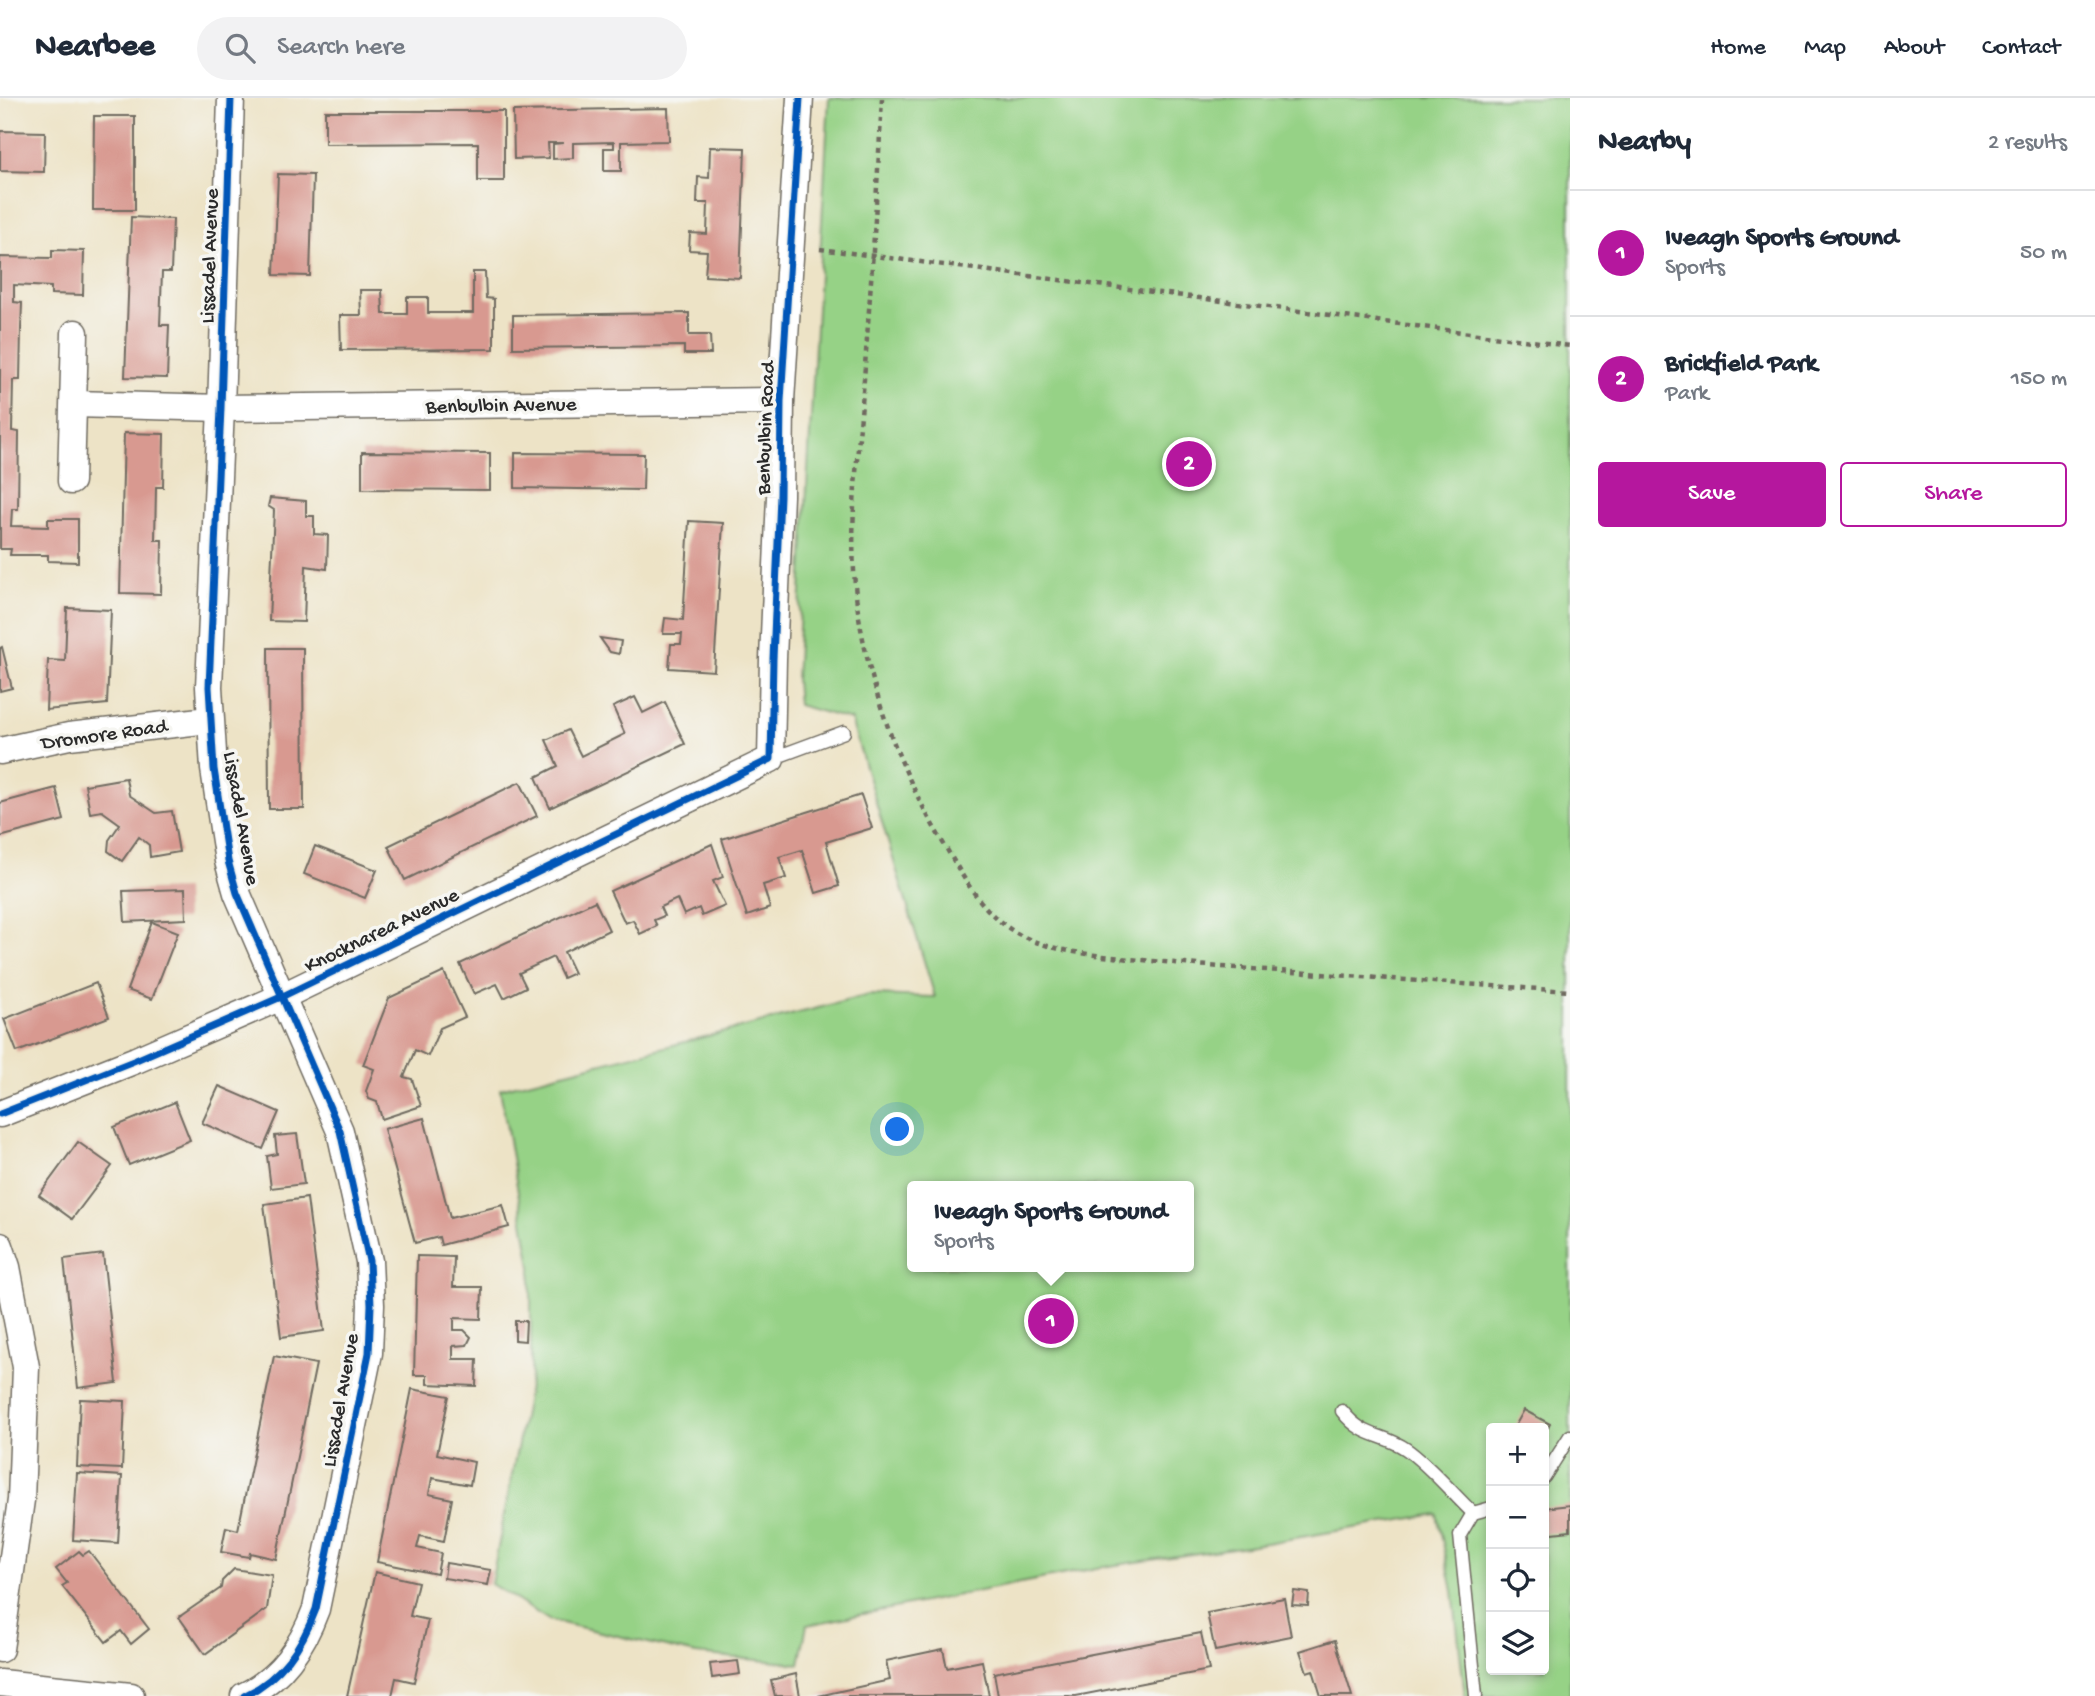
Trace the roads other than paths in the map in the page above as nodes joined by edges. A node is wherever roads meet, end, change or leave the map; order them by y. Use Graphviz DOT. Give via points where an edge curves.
graph roads {
  1 [pos="231,98"];
  2 [pos="800,98"];
  3 [pos="75,334"];
  4 [pos="781,401"];
  5 [pos="74,404"];
  6 [pos="221,408"];
  7 [pos="71,481"];
  8 [pos="209,720"];
  9 [pos="844,732"];
  10 [pos="0,751"];
  11 [pos="771,759"];
  12 [pos="281,996"];
  13 [pos="0,1114"];
  14 [pos="0,1246"];
  15 [pos="1342,1411"];
  16 [pos="1570,1436"];
  17 [pos="1549,1470"];
  18 [pos="1486,1509"];
  19 [pos="1473,1513"];
  20 [pos="0,1649"];
  21 [pos="0,1683"];
  22 [pos="131,1696"];
  23 [pos="244,1696"];
  24 [pos="1476,1696"];
  1 -- 6 [label="street, Lissadel Avenue"];
  2 -- 4 [label="street, Benbulbin Road"];
  3 -- 5 [label="street"];
  4 -- 6 [label="street, Benbulbin Avenue"];
  4 -- 11 [label="street, Benbulbin Road"];
  5 -- 6 [label="street, Benbulbin Avenue"];
  5 -- 7 [label="street"];
  6 -- 8 [label="street, Lissadel Avenue"];
  8 -- 10 [label="street, Dromore Road" via="69,736"];
  8 -- 12 [label="street, Lissadel Avenue" via="228,862"];
  9 -- 11 [label="lane"];
  11 -- 12 [label="street, Knocknarea Avenue"];
  12 -- 13 [label="street, Knocknarea Avenue"];
  12 -- 23 [label="street, Lissadel Avenue" via="340,1131 369,1261 369,1353 316,1609 306,1637 280,1671"];
  14 -- 20 [label="street" via="26,1379 21,1500"];
  15 -- 19 [label="lane" via="1366,1433 1407,1450"];
  16 -- 17 [label="lane"];
  18 -- 19 [label="lane"];
  19 -- 24 [label="lane" via="1460,1535"];
  21 -- 22 [label="street"];
}
